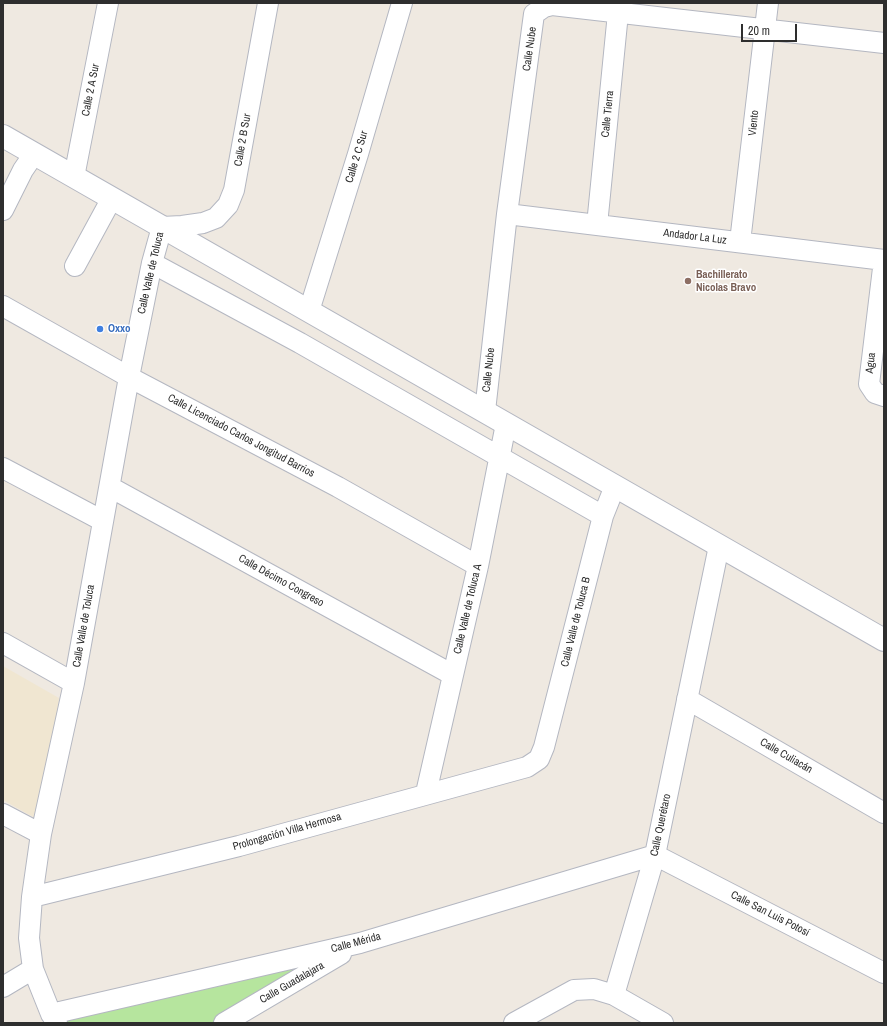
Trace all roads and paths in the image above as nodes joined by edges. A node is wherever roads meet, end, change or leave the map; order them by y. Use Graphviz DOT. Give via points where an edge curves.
graph roads {
  1 [pos="108,3"];
  2 [pos="268,3"];
  3 [pos="402,3"];
  4 [pos="768,3"];
  5 [pos="618,8"];
  6 [pos="765,29"];
  7 [pos="884,43"];
  8 [pos="3,136"];
  9 [pos="34,154"];
  10 [pos="74,176"];
  11 [pos="112,198"];
  12 [pos="3,210"];
  13 [pos="507,214"];
  14 [pos="597,225"];
  15 [pos="162,227"];
  16 [pos="740,242"];
  17 [pos="884,260"];
  18 [pos="152,263"];
  19 [pos="75,266"];
  20 [pos="3,306"];
  21 [pos="309,311"];
  22 [pos="129,377"];
  23 [pos="879,395"];
  24 [pos="485,412"];
  25 [pos="506,424"];
  26 [pos="499,458"];
  27 [pos="3,468"];
  28 [pos="615,486"];
  29 [pos="110,487"];
  30 [pos="603,516"];
  31 [pos="103,521"];
  32 [pos="719,546"];
  33 [pos="478,566"];
  34 [pos="884,640"];
  35 [pos="3,642"];
  36 [pos="453,675"];
  37 [pos="74,683"];
  38 [pos="687,699"];
  39 [pos="538,759"];
  40 [pos="426,793"];
  41 [pos="884,813"];
  42 [pos="5,817"];
  43 [pos="41,834"];
  44 [pos="656,855"];
  45 [pos="32,897"];
  46 [pos="360,943"];
  47 [pos="33,969"];
  48 [pos="884,973"];
  49 [pos="3,986"];
  50 [pos="614,995"];
  51 [pos="54,1018"];
  52 [pos="224,1023"];
  53 [pos="514,1023"];
  54 [pos="663,1023"];
  1 -- 10 [label="street, Calle 2 A Sur"];
  2 -- 15 [label="street, Calle 2 B Sur" via="234,190 228,204 216,218 203,223"];
  3 -- 21 [label="street, Calle 2 C Sur"];
  4 -- 6 [label="street, Viento"];
  5 -- 6 [label="street, Calle Nube"];
  5 -- 13 [label="street, Calle Nube" via="552,5 534,14"];
  5 -- 14 [label="street, Calle Tierra"];
  6 -- 7 [label="street, Calle Nube"];
  6 -- 16 [label="street, Viento"];
  8 -- 9 [label="main road"];
  9 -- 10 [label="main road"];
  9 -- 12 [label="street"];
  10 -- 11 [label="main road"];
  11 -- 15 [label="main road"];
  11 -- 19 [label="street"];
  13 -- 14 [label="street, Andador La Luz"];
  13 -- 24 [label="street, Calle Nube"];
  14 -- 16 [label="street, Andador La Luz"];
  15 -- 18 [label="street, Calle Valle de Toluca"];
  15 -- 21 [label="main road"];
  16 -- 17 [label="street, Andador La Luz"];
  17 -- 23 [label="street, Agua" via="869,384"];
  18 -- 22 [label="street, Calle Valle de Toluca"];
  18 -- 26 [label="street" via="300,343"];
  20 -- 22 [label="street, Calle Licenciado Carlos Jongitud Barrios"];
  21 -- 24 [label="main road"];
  22 -- 29 [label="street, Calle Valle de Toluca"];
  22 -- 33 [label="street, Calle Licenciado Carlos Jongitud Barrios" via="338,487"];
  24 -- 25 [label="main road"];
  25 -- 26 [label="street, Calle Valle de Toluca A"];
  25 -- 28 [label="main road"];
  26 -- 30 [label="street"];
  26 -- 33 [label="street, Calle Valle de Toluca A"];
  27 -- 31 [label="street"];
  28 -- 30 [label="street, Calle Valle de Toluca B"];
  28 -- 32 [label="main road"];
  29 -- 31 [label="street, Calle Valle de Toluca"];
  29 -- 36 [label="street, Calle Décimo Congreso"];
  30 -- 39 [label="street, Calle Valle de Toluca B" via="544,747"];
  31 -- 37 [label="street, Calle Valle de Toluca"];
  32 -- 34 [label="main road"];
  32 -- 38 [label="street, Calle Querétaro"];
  33 -- 36 [label="street, Calle Valle de Toluca A"];
  35 -- 37 [label="street"];
  36 -- 40 [label="street, Calle Valle de Toluca A"];
  37 -- 43 [label="street, Calle Valle de Toluca"];
  38 -- 41 [label="street, Calle Culiacán"];
  38 -- 44 [label="street, Calle Querétaro"];
  39 -- 40 [label="street, Prolongación Villa Hermosa" via="527,766"];
  40 -- 45 [label="street, Prolongación Villa Hermosa" via="239,846"];
  42 -- 43 [label="street"];
  43 -- 45 [label="street, Calle Valle de Toluca"];
  44 -- 46 [label="street, Calle Mérida"];
  44 -- 48 [label="street, Calle San Luis Potosí"];
  44 -- 50 [label="street, Calle Querétaro"];
  45 -- 47 [label="street, Calle Valle de Toluca" via="29,938"];
  46 -- 51 [label="street, Calle Mérida"];
  46 -- 52 [label="street, Calle Guadalajara"];
  47 -- 49 [label="street"];
  47 -- 51 [label="street, Calle Valle de Toluca"];
  50 -- 53 [label="street" via="594,989 574,990"];
  50 -- 54 [label="street"];
}
